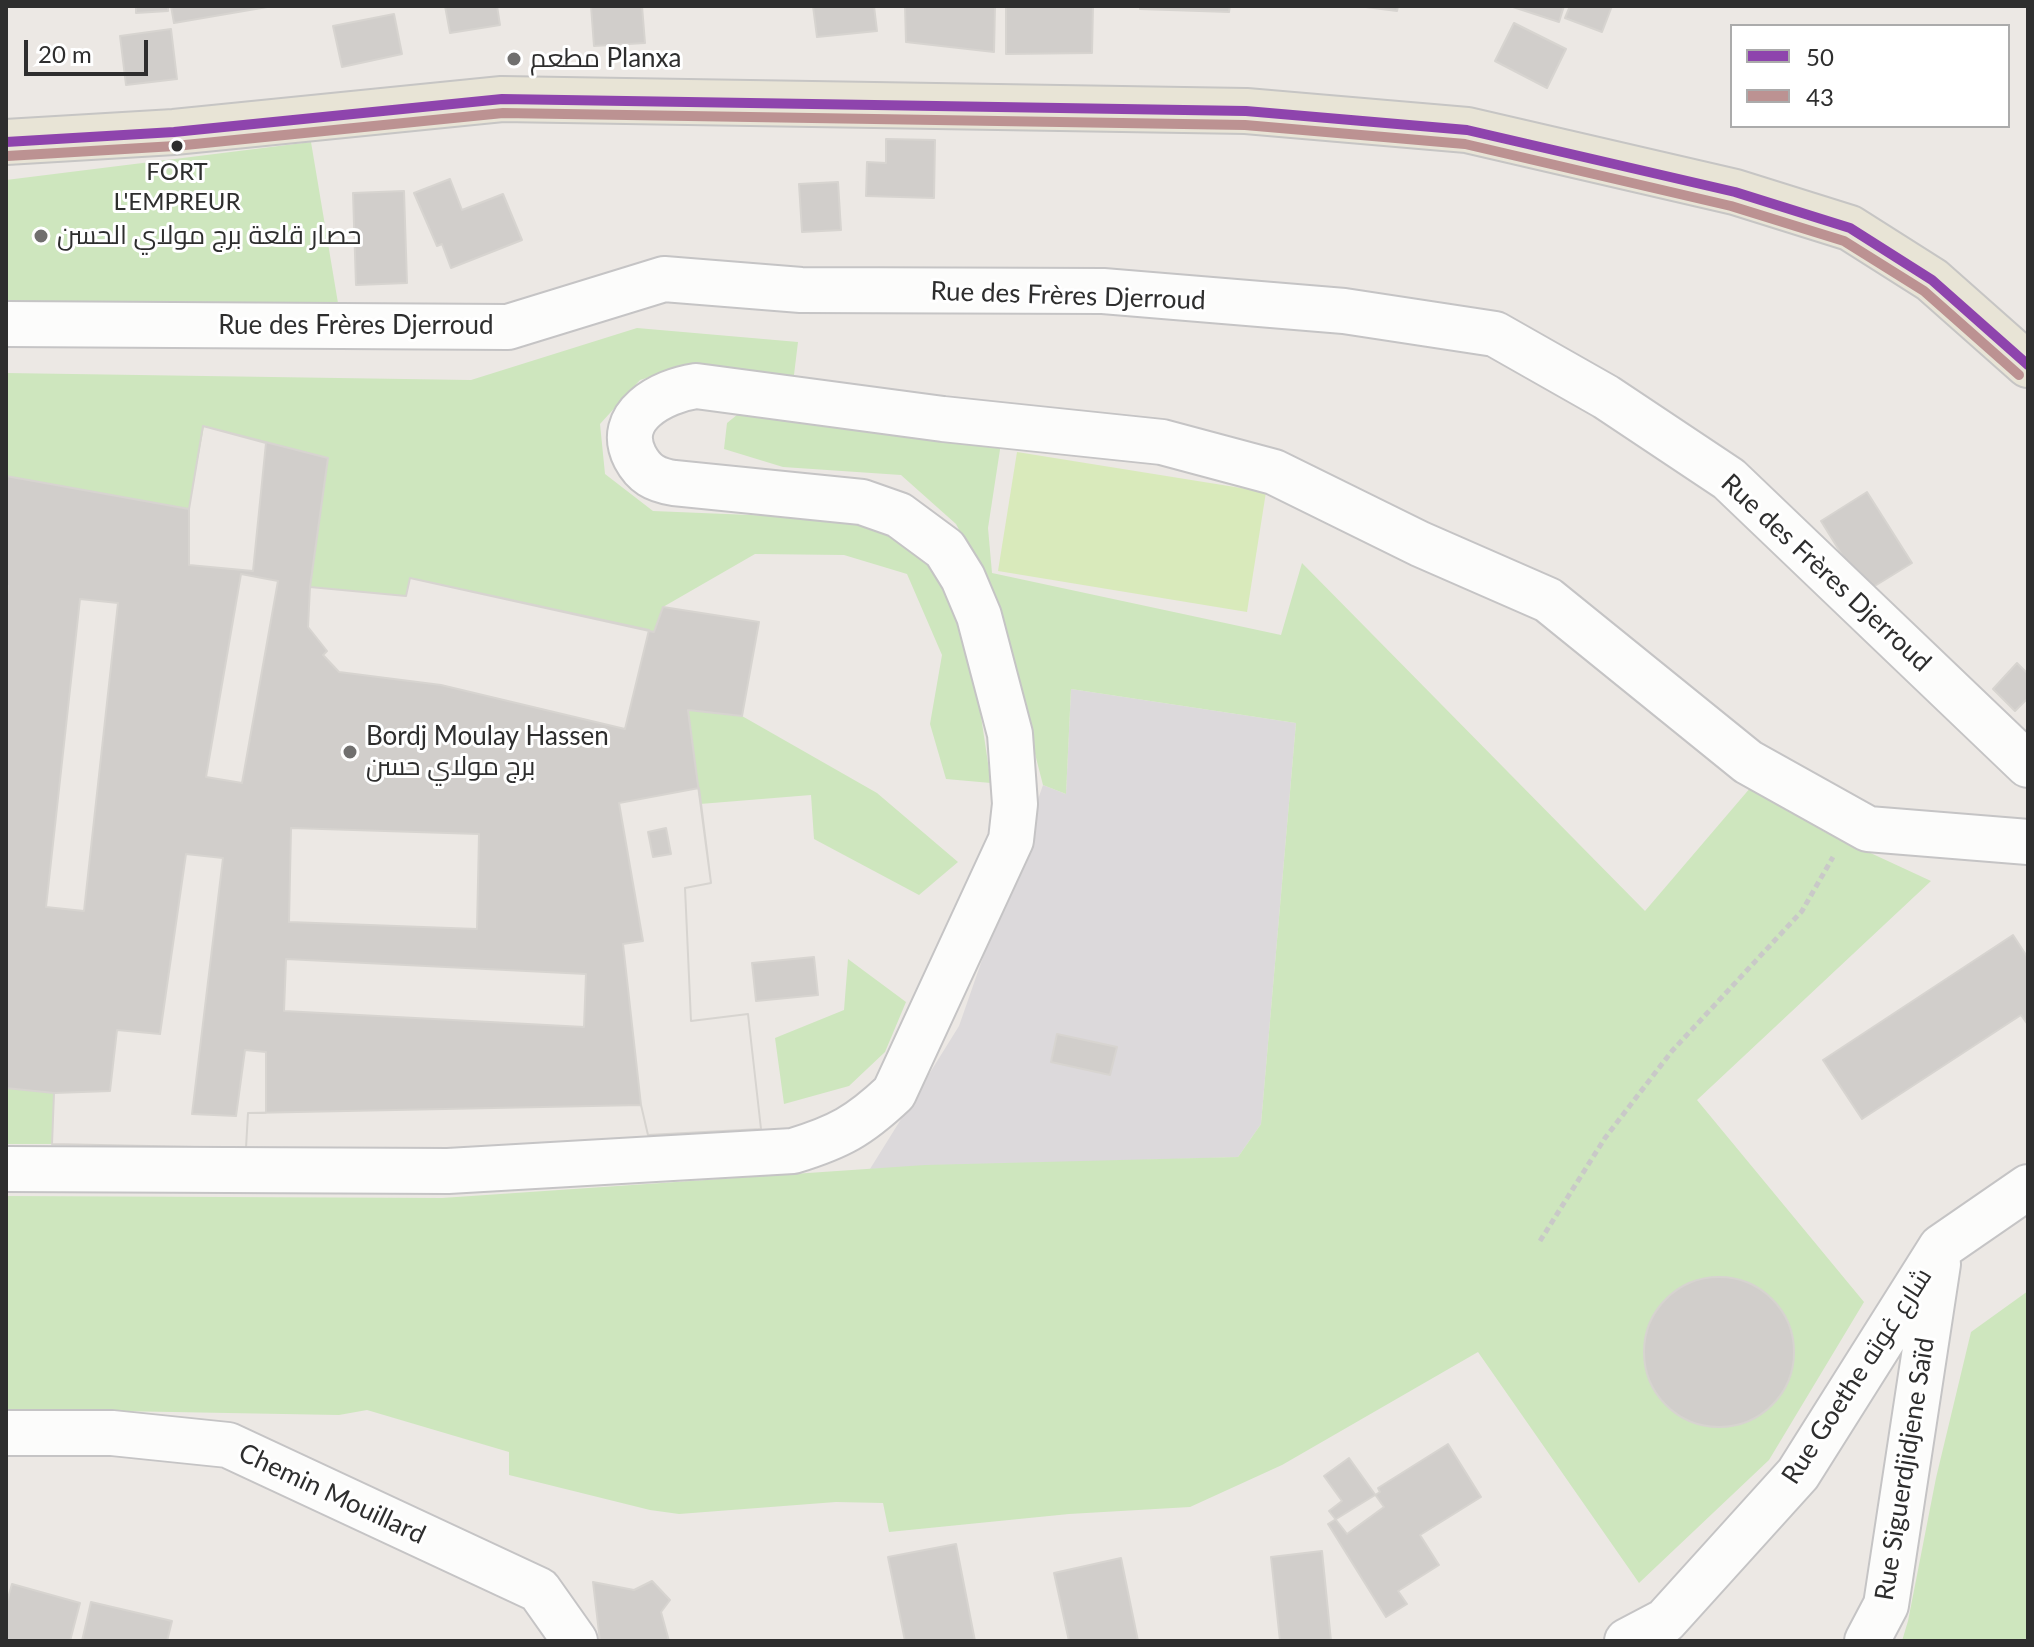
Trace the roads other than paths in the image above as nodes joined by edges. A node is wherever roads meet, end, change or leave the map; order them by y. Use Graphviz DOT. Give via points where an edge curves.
graph roads {
  1 [pos="6,142"];
  2 [pos="6,324"];
  3 [pos="2028,365"];
  4 [pos="2028,765"];
  5 [pos="2028,842"];
  6 [pos="6,1169"];
  7 [pos="2028,1187"];
  8 [pos="1941,1247"];
  9 [pos="6,1433"];
  10 [pos="575,1641"];
  11 [pos="1627,1641"];
  12 [pos="1867,1641"];
  1 -- 3 [label="main road" via="174,132 502,99 1246,111 1467,130 1735,192 1850,228 1932,280"];
  2 -- 4 [label="street, Rue des Frères Djerroud" via="508,327 664,279 801,290 1103,291 1344,311 1495,334 1606,397 1729,479"];
  5 -- 6 [label="street" via="1868,829 1748,762 1548,600 1274,472 1162,442 696,386 674,389 642,411 630,430 628,442 647,474 674,483 862,502 899,515 945,549 979,616 1010,734 1015,804 1011,840 894,1093 867,1119 793,1151 448,1171"];
  7 -- 8 [label="street, Rue Goethe شارع غوته"];
  8 -- 11 [label="street, Rue Goethe شارع غوته" via="1798,1474 1665,1621"];
  8 -- 12 [label="street, Rue Siguerdjidjene Saïd" via="1886,1605"];
  9 -- 10 [label="street, Chemin Mouillard" via="112,1433 228,1445 539,1590"];
}
